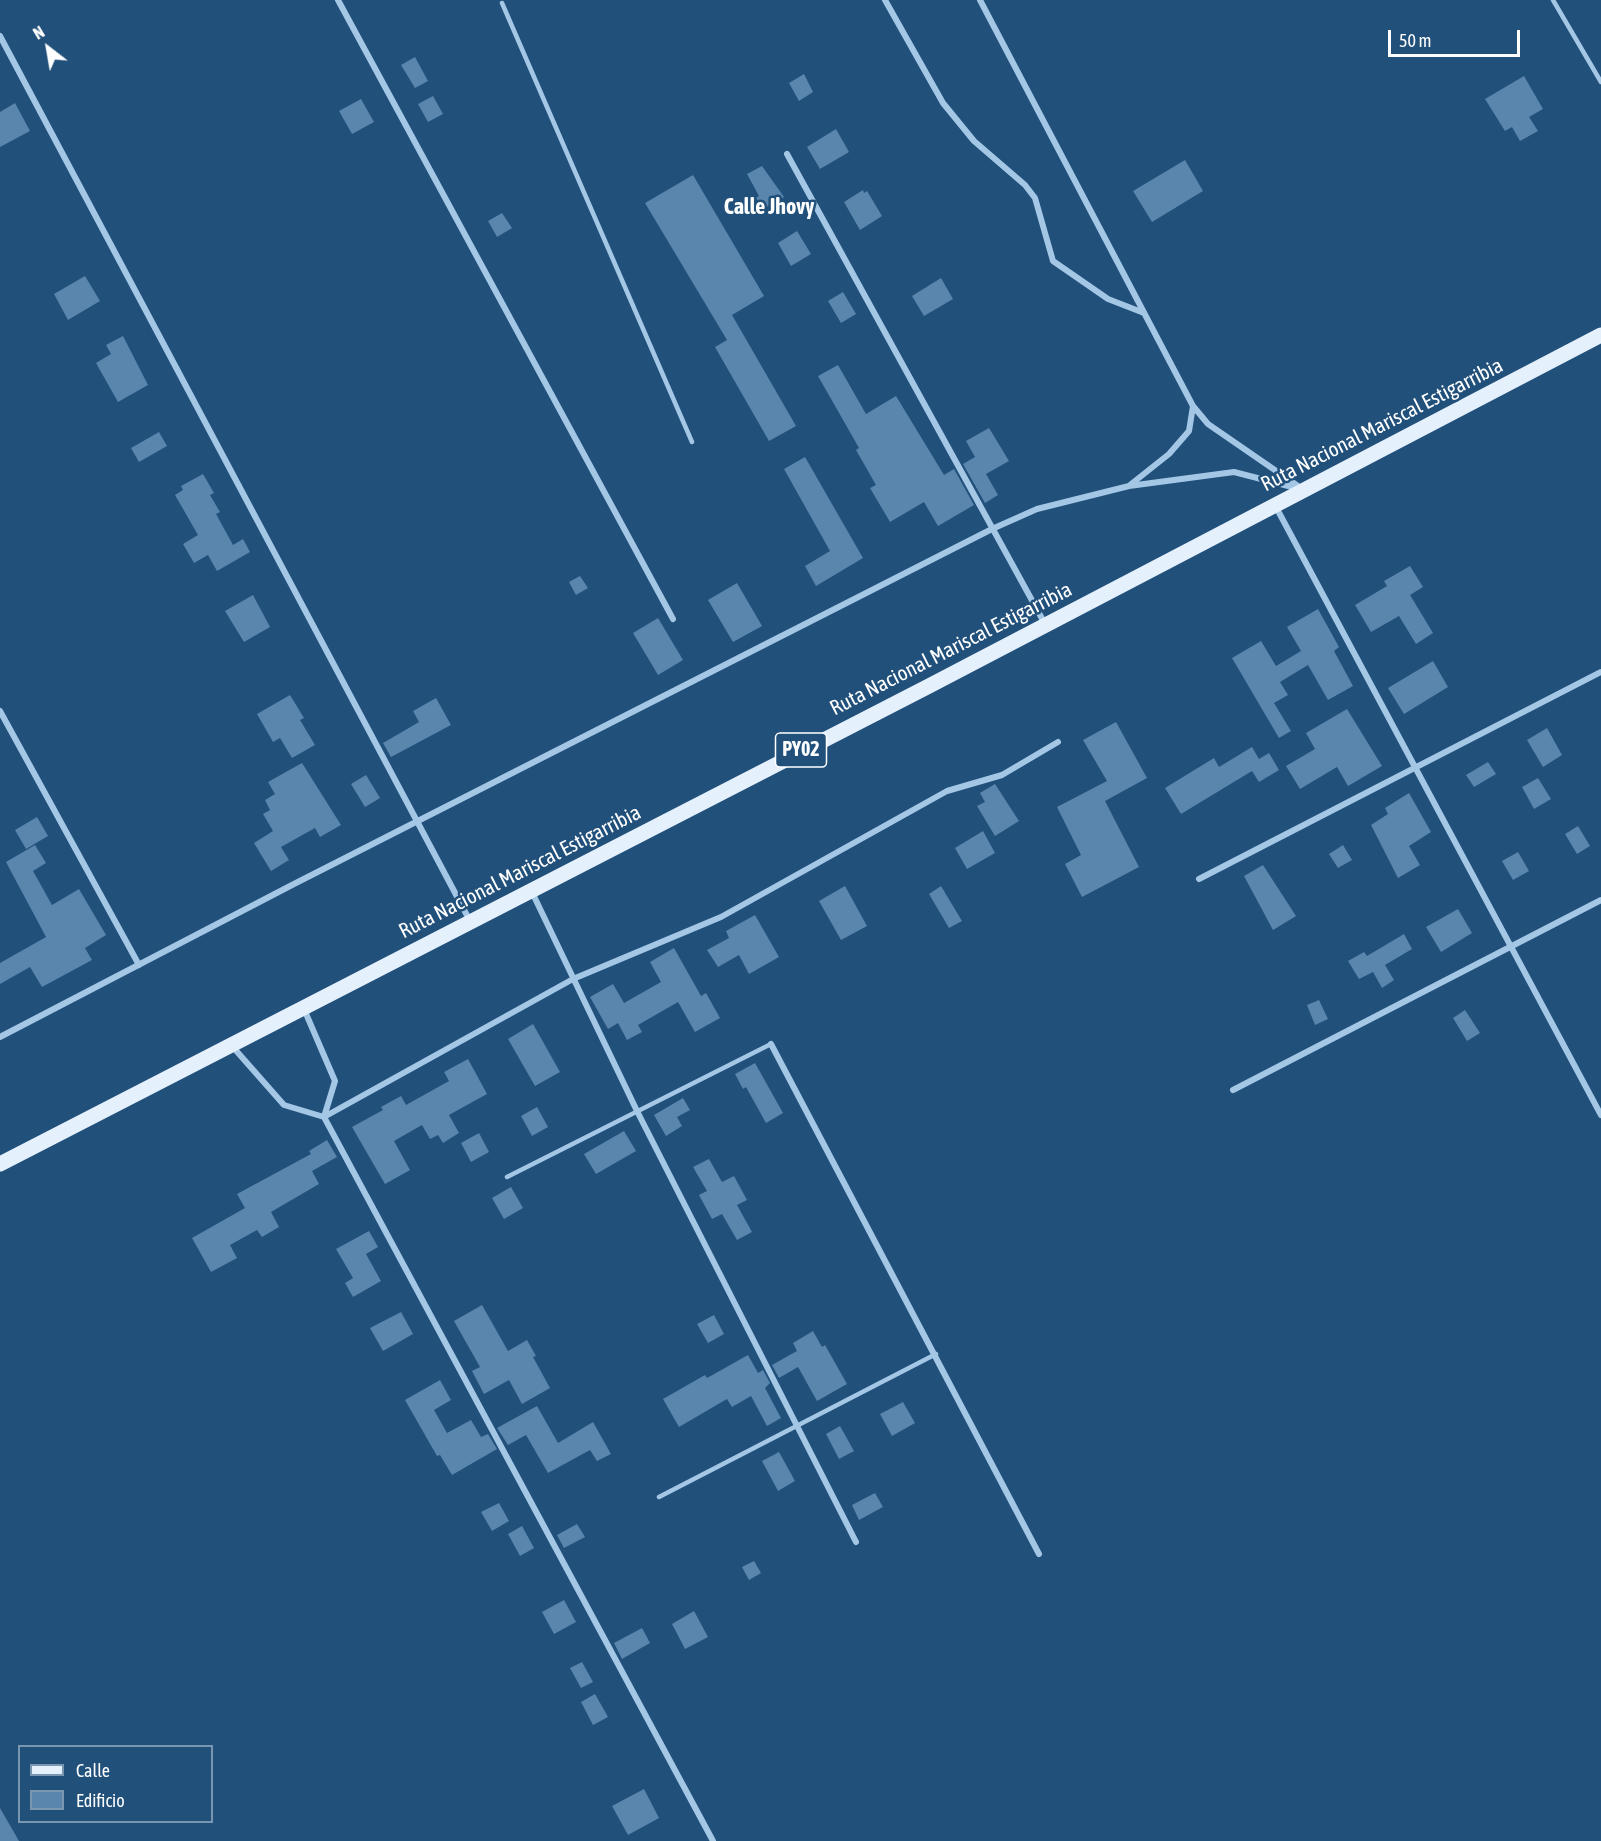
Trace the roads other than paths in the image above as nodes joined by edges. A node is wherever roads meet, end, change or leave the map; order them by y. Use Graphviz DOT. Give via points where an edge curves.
graph roads {
  1 [pos="338,0"];
  2 [pos="885,0"];
  3 [pos="980,0"];
  4 [pos="1553,0"];
  5 [pos="502,3"];
  6 [pos="0,36"];
  7 [pos="1601,82"];
  8 [pos="787,154"];
  9 [pos="1144,314"];
  10 [pos="1601,334"];
  11 [pos="1193,406"];
  12 [pos="692,442"];
  13 [pos="1130,486"];
  14 [pos="1303,489"];
  15 [pos="1274,504"];
  16 [pos="992,529"];
  17 [pos="674,618"];
  18 [pos="1046,625"];
  19 [pos="1601,672"];
  20 [pos="0,711"];
  21 [pos="1058,742"];
  22 [pos="1416,767"];
  23 [pos="416,822"];
  24 [pos="1199,879"];
  25 [pos="531,890"];
  26 [pos="1601,900"];
  27 [pos="470,922"];
  28 [pos="1512,946"];
  29 [pos="139,965"];
  30 [pos="573,979"];
  31 [pos="304,1008"];
  32 [pos="0,1037"];
  33 [pos="771,1044"];
  34 [pos="232,1045"];
  35 [pos="1233,1090"];
  36 [pos="637,1111"];
  37 [pos="1601,1115"];
  38 [pos="324,1117"];
  39 [pos="0,1164"];
  40 [pos="507,1177"];
  41 [pos="936,1354"];
  42 [pos="797,1426"];
  43 [pos="659,1497"];
  44 [pos="856,1542"];
  45 [pos="1040,1554"];
  46 [pos="713,1841"];
  1 -- 17 [label="street"];
  2 -- 9 [label="street" via="943,103 974,141 1035,198 1053,261 1108,299"];
  3 -- 9 [label="street"];
  4 -- 7 [label="lane"];
  5 -- 12 [label="lane"];
  6 -- 23 [label="street"];
  8 -- 16 [label="street"];
  9 -- 11 [label="street"];
  10 -- 14 [label="main road, Ruta Nacional Mariscal Estigarribia / PY02"];
  11 -- 13 [label="street" via="1190,431"];
  11 -- 14 [label="street" via="1208,424"];
  13 -- 14 [label="street" via="1234,472"];
  13 -- 16 [label="street" via="1037,509"];
  14 -- 15 [label="main road, Ruta Nacional Mariscal Estigarribia / PY02"];
  15 -- 18 [label="main road, Ruta Nacional Mariscal Estigarribia / PY02"];
  15 -- 22 [label="street"];
  16 -- 18 [label="street"];
  16 -- 23 [label="street"];
  18 -- 25 [label="main road, Ruta Nacional Mariscal Estigarribia / PY02"];
  19 -- 22 [label="street"];
  20 -- 29 [label="street"];
  21 -- 30 [label="street" via="1002,775 947,791 721,917"];
  22 -- 24 [label="street"];
  22 -- 28 [label="street"];
  23 -- 27 [label="street"];
  23 -- 29 [label="street"];
  25 -- 27 [label="main road, Ruta Nacional Mariscal Estigarribia / PY02"];
  25 -- 30 [label="street"];
  26 -- 28 [label="street"];
  27 -- 31 [label="main road, Ruta Nacional Mariscal Estigarribia / PY02"];
  28 -- 35 [label="street"];
  28 -- 37 [label="street"];
  29 -- 32 [label="street"];
  30 -- 36 [label="street"];
  30 -- 38 [label="street"];
  31 -- 34 [label="main road, Ruta Nacional Mariscal Estigarribia / PY02"];
  31 -- 38 [label="street" via="335,1081"];
  33 -- 36 [label="lane"];
  33 -- 41 [label="street"];
  34 -- 38 [label="street" via="284,1105"];
  34 -- 39 [label="main road, Ruta Nacional Mariscal Estigarribia / PY02"];
  36 -- 40 [label="lane"];
  36 -- 42 [label="street"];
  38 -- 46 [label="street"];
  41 -- 42 [label="lane"];
  41 -- 45 [label="street"];
  42 -- 43 [label="lane"];
  42 -- 44 [label="street"];
}
